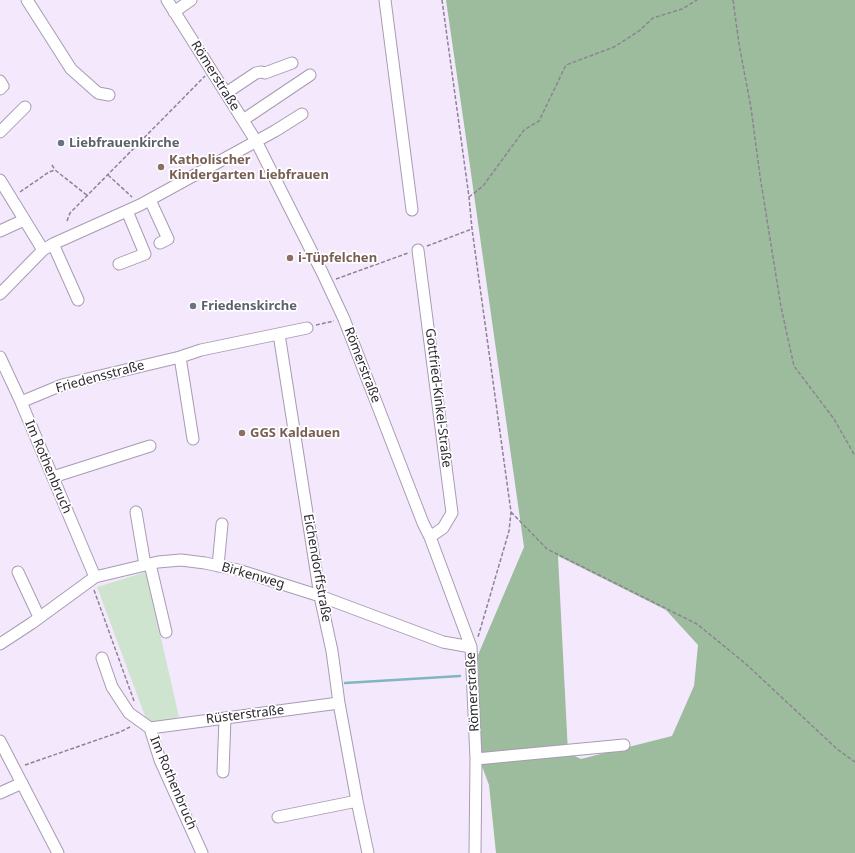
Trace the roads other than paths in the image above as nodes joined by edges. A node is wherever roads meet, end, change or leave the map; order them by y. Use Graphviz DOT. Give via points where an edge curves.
graph roads {
  1 [pos="27,0"];
  2 [pos="167,0"];
  3 [pos="191,0"];
  4 [pos="385,0"];
  5 [pos="174,12"];
  6 [pos="292,63"];
  7 [pos="310,75"];
  8 [pos="0,81"];
  9 [pos="0,89"];
  10 [pos="226,93"];
  11 [pos="109,95"];
  12 [pos="25,107"];
  13 [pos="302,114"];
  14 [pos="243,120"];
  15 [pos="0,132"];
  16 [pos="256,141"];
  17 [pos="0,180"];
  18 [pos="145,202"];
  19 [pos="412,210"];
  20 [pos="127,211"];
  21 [pos="24,220"];
  22 [pos="0,231"];
  23 [pos="160,243"];
  24 [pos="53,244"];
  25 [pos="43,250"];
  26 [pos="418,250"];
  27 [pos="119,264"];
  28 [pos="0,294"];
  29 [pos="78,300"];
  30 [pos="307,328"];
  31 [pos="279,334"];
  32 [pos="0,357"];
  33 [pos="180,357"];
  34 [pos="21,402"];
  35 [pos="193,438"];
  36 [pos="150,446"];
  37 [pos="53,477"];
  38 [pos="136,512"];
  39 [pos="222,524"];
  40 [pos="430,537"];
  41 [pos="147,565"];
  42 [pos="218,566"];
  43 [pos="18,572"];
  44 [pos="93,579"];
  45 [pos="320,596"];
  46 [pos="39,618"];
  47 [pos="166,632"];
  48 [pos="0,644"];
  49 [pos="471,647"];
  50 [pos="102,658"];
  51 [pos="339,703"];
  52 [pos="225,718"];
  53 [pos="145,724"];
  54 [pos="0,743"];
  55 [pos="624,745"];
  56 [pos="476,759"];
  57 [pos="223,772"];
  58 [pos="22,783"];
  59 [pos="0,793"];
  60 [pos="357,801"];
  61 [pos="278,817"];
  62 [pos="58,853"];
  63 [pos="202,853"];
  64 [pos="368,853"];
  65 [pos="476,853"];
  1 -- 11 [label="street" via="71,69 98,93"];
  2 -- 5 [label="street, Römerstraße"];
  3 -- 5 [label="street"];
  4 -- 19 [label="street"];
  5 -- 10 [label="street, Römerstraße"];
  6 -- 10 [label="street" via="265,73 256,73"];
  7 -- 14 [label="street"];
  8 -- 9 [label="street" via="4,86"];
  10 -- 14 [label="street, Römerstraße"];
  12 -- 15 [label="street"];
  13 -- 16 [label="street"];
  14 -- 16 [label="street, Römerstraße"];
  16 -- 18 [label="street"];
  16 -- 40 [label="street, Römerstraße" via="344,319"];
  17 -- 21 [label="street"];
  18 -- 20 [label="street"];
  18 -- 23 [label="street" via="168,239"];
  20 -- 24 [label="street"];
  20 -- 27 [label="street" via="145,254"];
  21 -- 22 [label="street"];
  21 -- 25 [label="street"];
  24 -- 25 [label="street"];
  24 -- 29 [label="street"];
  25 -- 28 [label="street"];
  26 -- 40 [label="street, Gottfried-Kinkel-Straße" via="452,513 443,528"];
  30 -- 31 [label="street, Friedensstraße"];
  31 -- 33 [label="street, Friedensstraße" via="201,350"];
  31 -- 45 [label="street, Eichendorffstraße"];
  32 -- 34 [label="street, Im Rothenbruch"];
  33 -- 34 [label="street, Friedensstraße" via="62,385"];
  33 -- 35 [label="street"];
  34 -- 37 [label="street, Im Rothenbruch"];
  36 -- 37 [label="street"];
  37 -- 44 [label="street, Im Rothenbruch"];
  38 -- 41 [label="street"];
  39 -- 42 [label="street"];
  40 -- 49 [label="street, Römerstraße"];
  41 -- 42 [label="street, Birkenweg" via="181,560"];
  41 -- 44 [label="street, Birkenweg"];
  41 -- 47 [label="street"];
  42 -- 45 [label="street, Birkenweg"];
  43 -- 46 [label="street"];
  44 -- 46 [label="street, Birkenweg"];
  45 -- 49 [label="street, Birkenweg" via="443,642"];
  45 -- 51 [label="street, Eichendorffstraße" via="332,651"];
  46 -- 48 [label="street, Birkenweg"];
  49 -- 56 [label="street, Römerstraße"];
  50 -- 53 [label="street" via="112,687 129,713"];
  51 -- 52 [label="street, Rüsterstraße"];
  51 -- 60 [label="street, Eichendorffstraße"];
  52 -- 53 [label="street, Rüsterstraße"];
  52 -- 57 [label="street"];
  53 -- 63 [label="street, Im Rothenbruch"];
  54 -- 58 [label="street"];
  55 -- 56 [label="street"];
  56 -- 65 [label="street, Römerstraße"];
  58 -- 59 [label="street"];
  58 -- 62 [label="street"];
  60 -- 61 [label="street"];
  60 -- 64 [label="street, Eichendorffstraße"];
}
